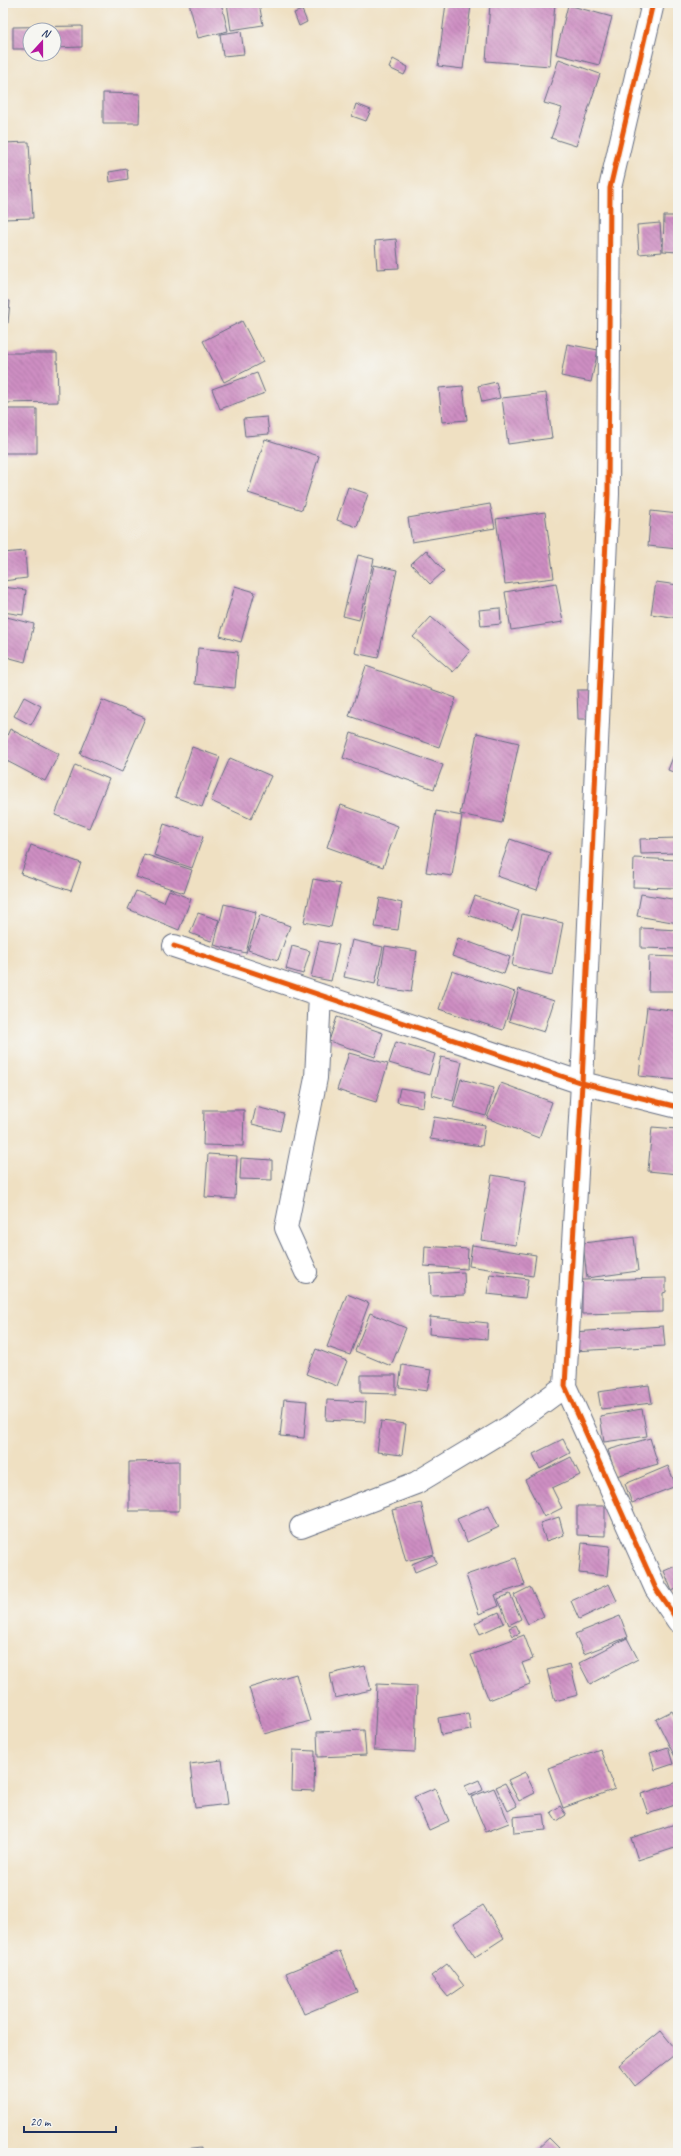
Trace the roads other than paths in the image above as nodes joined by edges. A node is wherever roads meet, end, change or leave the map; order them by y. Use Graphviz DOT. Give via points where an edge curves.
graph roads {
  1 [pos="653,3"];
  2 [pos="174,946"];
  3 [pos="320,995"];
  4 [pos="582,1083"];
  5 [pos="678,1107"];
  6 [pos="306,1272"];
  7 [pos="565,1386"];
  8 [pos="301,1527"];
  9 [pos="678,1621"];
  1 -- 4 [label="street" via="610,188 608,494"];
  2 -- 3 [label="street"];
  3 -- 4 [label="street"];
  3 -- 6 [label="street" via="316,1078 286,1228"];
  4 -- 5 [label="street"];
  4 -- 7 [label="street"];
  7 -- 8 [label="street" via="509,1427 416,1483"];
  7 -- 9 [label="street" via="656,1589"];
}
